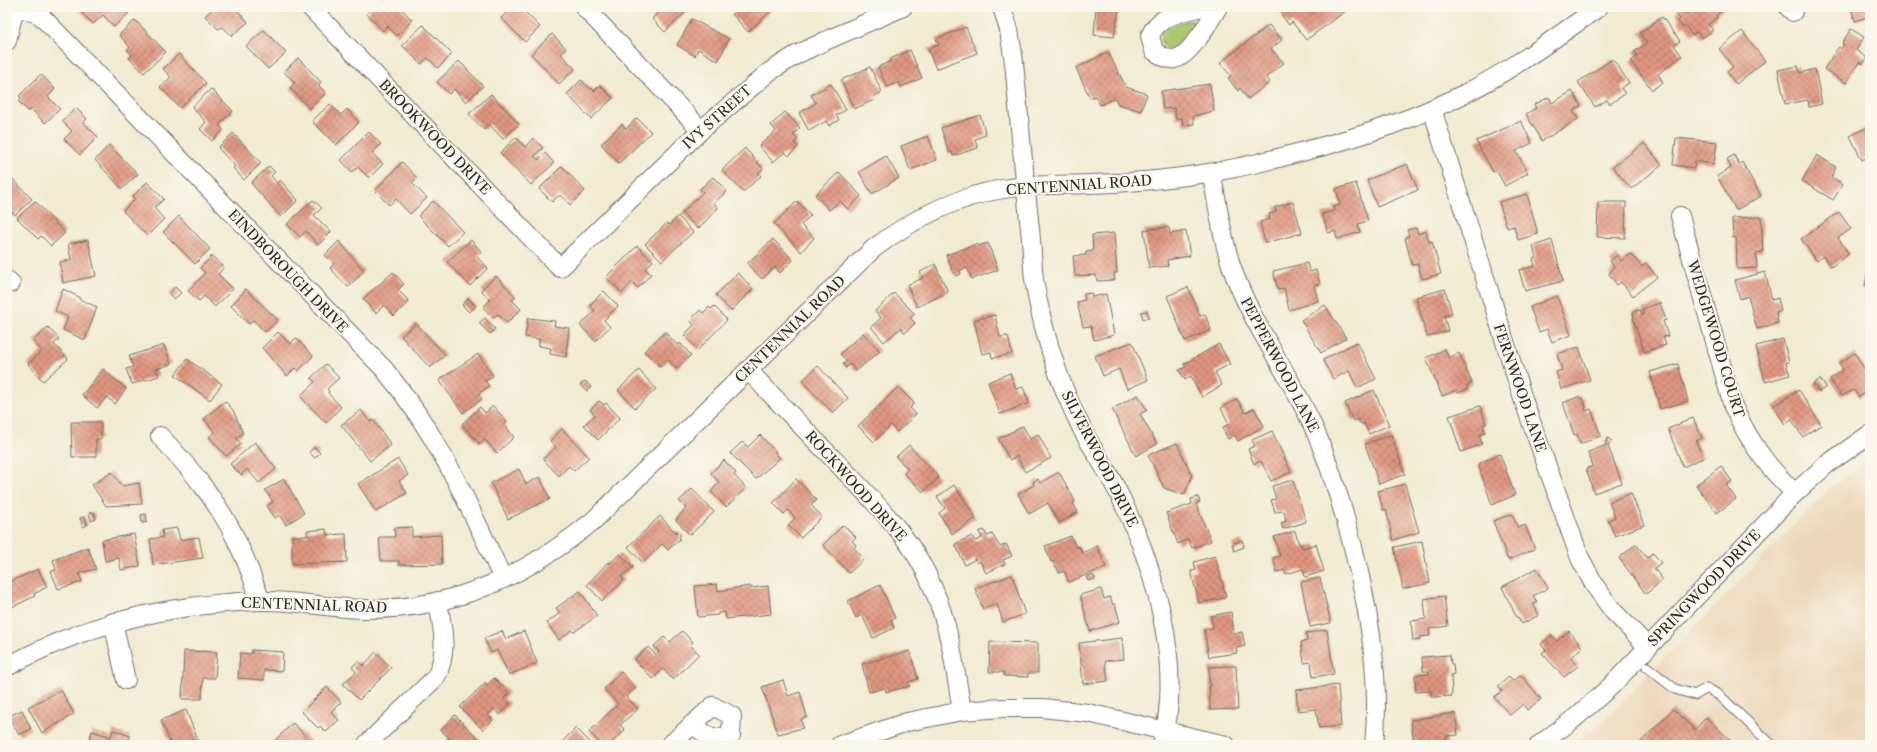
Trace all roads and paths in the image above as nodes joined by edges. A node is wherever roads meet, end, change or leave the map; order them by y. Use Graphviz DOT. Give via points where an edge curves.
graph roads {
  1 [pos="15,7"];
  2 [pos="19,7"];
  3 [pos="310,7"];
  4 [pos="584,7"];
  5 [pos="902,7"];
  6 [pos="1002,7"];
  7 [pos="1202,7"];
  8 [pos="1218,7"];
  9 [pos="1599,7"];
  10 [pos="7,41"];
  11 [pos="1432,109"];
  12 [pos="702,130"];
  13 [pos="1211,173"];
  14 [pos="1025,186"];
  15 [pos="1680,216"];
  16 [pos="560,268"];
  17 [pos="748,370"];
  18 [pos="1870,434"];
  19 [pos="160,436"];
  20 [pos="1795,493"];
  21 [pos="503,579"];
  22 [pos="261,601"];
  23 [pos="438,601"];
  24 [pos="113,622"];
  25 [pos="1648,647"];
  26 [pos="7,667"];
  27 [pos="1647,667"];
  28 [pos="126,680"];
  29 [pos="962,711"];
  30 [pos="692,724"];
  31 [pos="1164,738"];
  32 [pos="366,745"];
  33 [pos="670,745"];
  34 [pos="840,745"];
  35 [pos="1226,745"];
  36 [pos="1374,745"];
  37 [pos="1539,745"];
  38 [pos="1772,745"];
  1 -- 10 [label="street"];
  2 -- 21 [label="street, EINDBOROUGH DRIVE" via="40,15 384,369 410,402 449,466"];
  3 -- 16 [label="street, BROOKWOOD DRIVE"];
  4 -- 12 [label="street"];
  5 -- 12 [label="street, IVY STREET" via="796,55 769,72"];
  6 -- 14 [label="street, SILVERWOOD DRIVE" via="1014,62"];
  7 -- 8 [label="street" via="1162,19 1154,26 1150,36 1154,51 1168,59 1182,57"];
  9 -- 11 [label="street, CENTENNIAL ROAD" via="1505,71"];
  11 -- 13 [label="street, CENTENNIAL ROAD" via="1357,137"];
  11 -- 25 [label="street, FERNWOOD LANE" via="1523,399 1580,558 1595,586 1613,611"];
  12 -- 16 [label="street, IVY STREET"];
  13 -- 14 [label="street, CENTENNIAL ROAD" via="1122,183"];
  13 -- 36 [label="street, PEPPERWOOD LANE" via="1230,263 1244,300 1312,424 1340,493 1367,607 1375,683"];
  14 -- 17 [label="street, CENTENNIAL ROAD" via="1004,188 951,203 894,233 873,249"];
  14 -- 31 [label="street, SILVERWOOD DRIVE" via="1035,280 1052,357 1083,431 1117,488 1137,533 1157,594 1170,682"];
  15 -- 20 [label="street, WEDGEWOOD COURT" via="1733,406 1744,431 1760,456 1778,478"];
  17 -- 21 [label="street, CENTENNIAL ROAD" via="593,521 531,566"];
  17 -- 29 [label="street, ROCKWOOD DRIVE" via="889,517 909,544 933,587 945,619"];
  18 -- 20 [label="street, SPRINGWOOD DRIVE" via="1826,466"];
  19 -- 22 [label="street" via="203,484 226,520 241,549"];
  20 -- 25 [label="street, SPRINGWOOD DRIVE"];
  21 -- 23 [label="street, CENTENNIAL ROAD"];
  22 -- 23 [label="street, CENTENNIAL ROAD" via="369,609 404,607"];
  22 -- 24 [label="street, CENTENNIAL ROAD" via="208,604"];
  23 -- 32 [label="street" via="444,644 441,668 436,677"];
  24 -- 26 [label="street, CENTENNIAL ROAD" via="60,641"];
  24 -- 28 [label="street"];
  25 -- 37 [label="street, SPRINGWOOD DRIVE" via="1581,713"];
  27 -- 38 [label="lane" via="1675,689 1695,695 1707,688 1720,696"];
  29 -- 31 [label="street" via="1042,708 1088,713"];
  29 -- 34 [label="street" via="907,722"];
  30 -- 33 [label="street"];
  31 -- 35 [label="street"];
}
